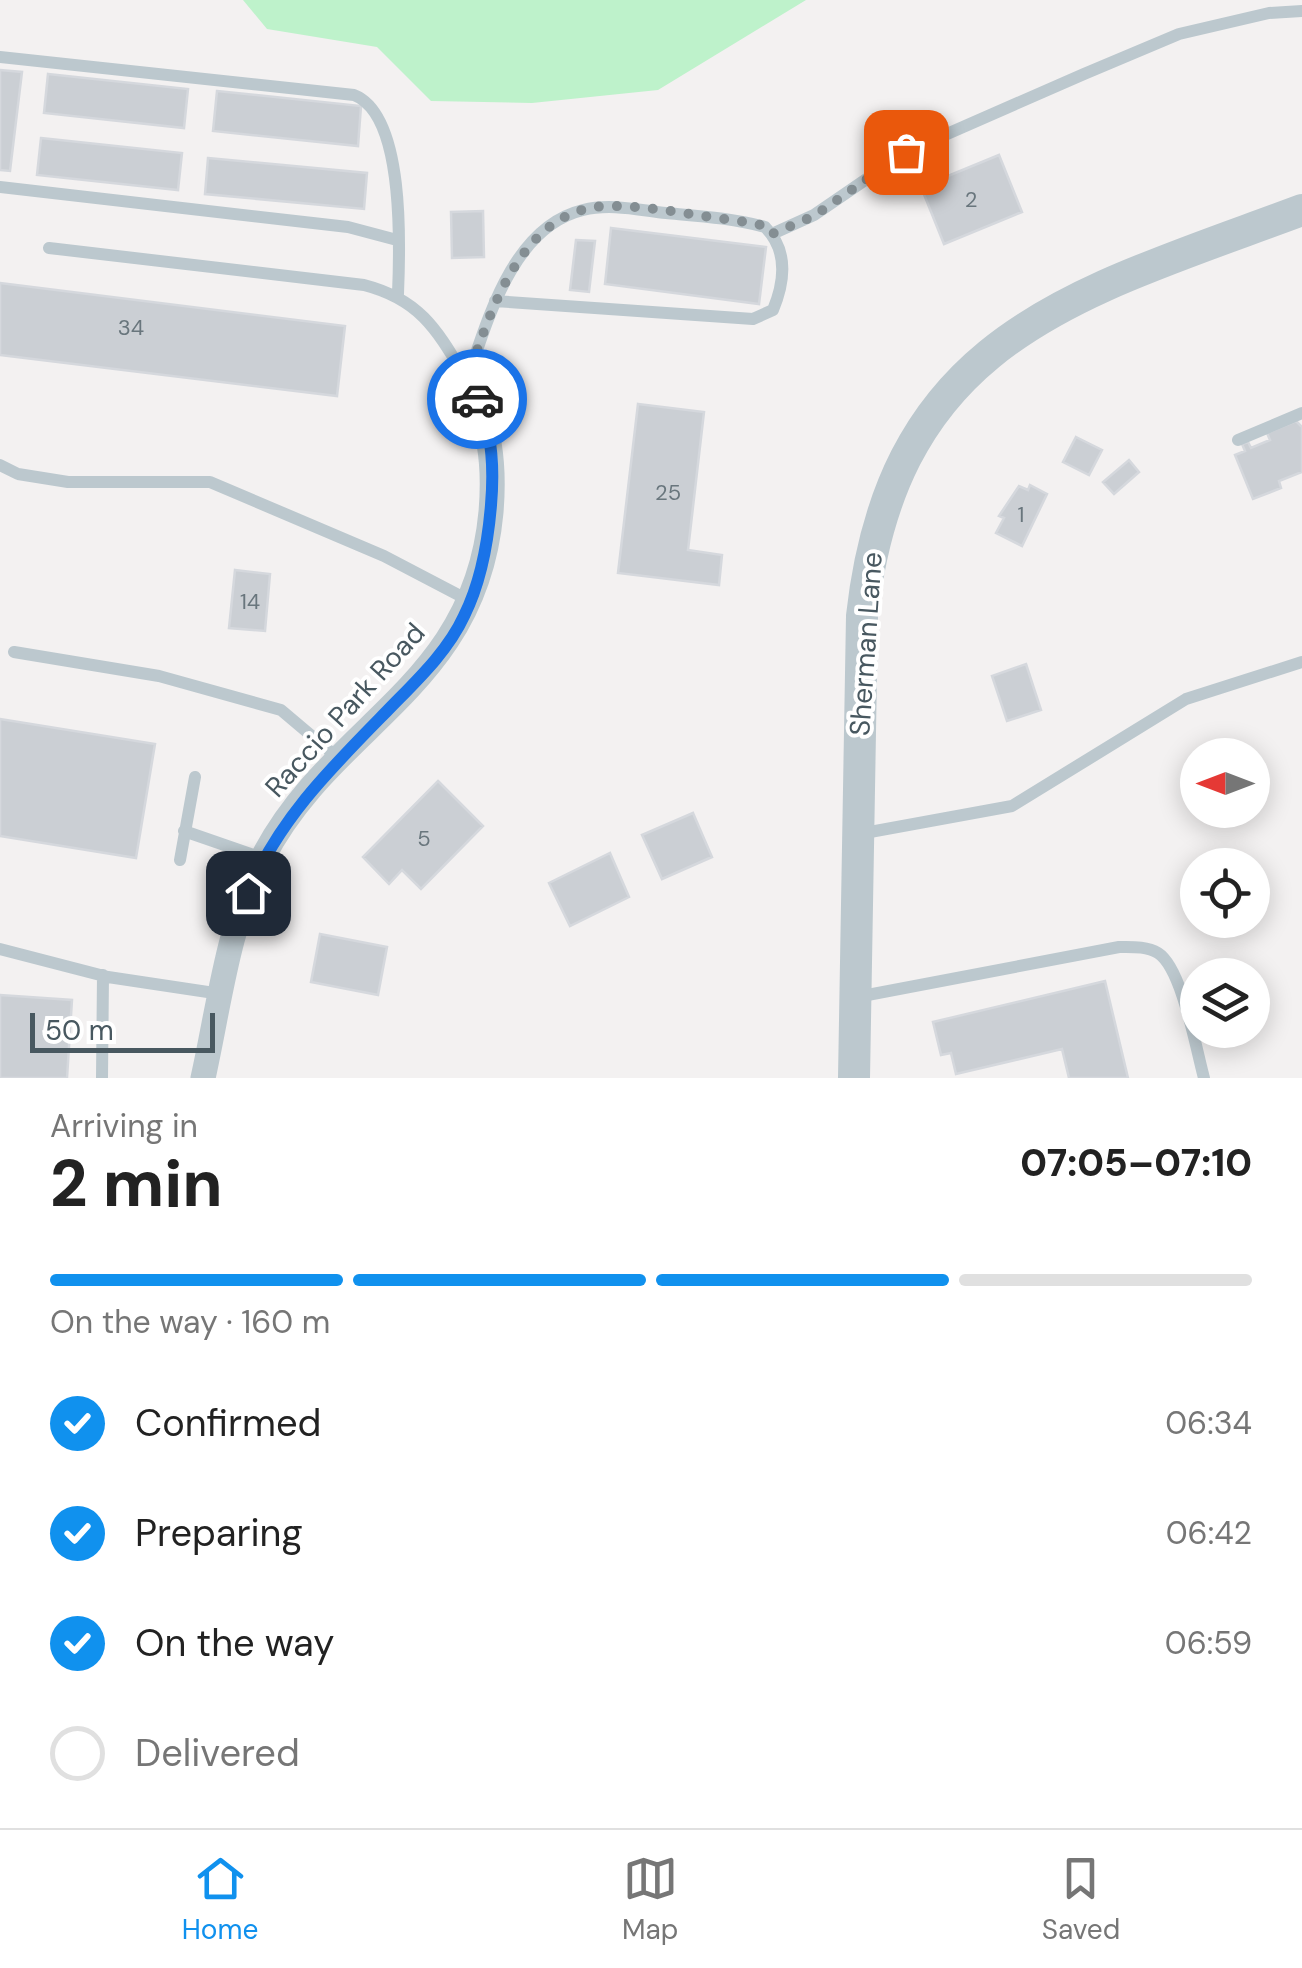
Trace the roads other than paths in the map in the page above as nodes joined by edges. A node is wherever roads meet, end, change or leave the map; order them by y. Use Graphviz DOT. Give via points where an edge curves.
graph roads {
  1 [pos="1302,10"];
  2 [pos="0,57"];
  3 [pos="0,186"];
  4 [pos="1302,210"];
  5 [pos="772,234"];
  6 [pos="397,240"];
  7 [pos="48,248"];
  8 [pos="398,294"];
  9 [pos="496,301"];
  10 [pos="467,380"];
  11 [pos="1302,413"];
  12 [pos="1238,440"];
  13 [pos="0,465"];
  14 [pos="470,601"];
  15 [pos="14,652"];
  16 [pos="1302,662"];
  17 [pos="339,759"];
  18 [pos="194,777"];
  19 [pos="184,832"];
  20 [pos="856,834"];
  21 [pos="262,858"];
  22 [pos="180,860"];
  23 [pos="0,949"];
  24 [pos="103,975"];
  25 [pos="221,994"];
  26 [pos="854,997"];
  27 [pos="102,1078"];
  28 [pos="203,1078"];
  29 [pos="854,1078"];
  30 [pos="1204,1078"];
  1 -- 5 [label="lane" via="1178,34 906,152 814,216"];
  2 -- 6 [label="lane" via="368,101 386,131 398,199"];
  3 -- 6 [label="lane" via="348,227"];
  4 -- 20 [label="street, Sherman Lane" via="1039,316 964,376 928,419 894,477 868,564"];
  5 -- 9 [label="lane" via="747,222 608,206 580,210 526,249"];
  5 -- 9 [label="lane" via="783,268 773,310 762,317"];
  6 -- 8 [label="lane"];
  7 -- 8 [label="lane"];
  8 -- 10 [label="lane" via="436,330"];
  9 -- 10 [label="lane"];
  10 -- 14 [label="street, Raccio Park Road" via="488,429 494,480 488,536"];
  11 -- 12 [label="lane"];
  13 -- 14 [label="lane" via="68,482 210,482 384,556"];
  14 -- 17 [label="street, Raccio Park Road" via="442,650"];
  15 -- 17 [label="lane" via="159,676 281,710"];
  16 -- 20 [label="lane" via="1186,699 1012,806"];
  17 -- 21 [label="street, Raccio Park Road"];
  18 -- 19 [label="lane"];
  19 -- 21 [label="lane"];
  19 -- 22 [label="lane"];
  20 -- 26 [label="street, Sherman Lane"];
  21 -- 25 [label="street, Raccio Park Road"];
  23 -- 24 [label="lane"];
  24 -- 25 [label="lane"];
  24 -- 27 [label="lane"];
  25 -- 28 [label="street, Raccio Park Road"];
  26 -- 29 [label="street, Sherman Lane"];
  26 -- 30 [label="lane" via="1139,947 1159,953 1175,975"];
}
